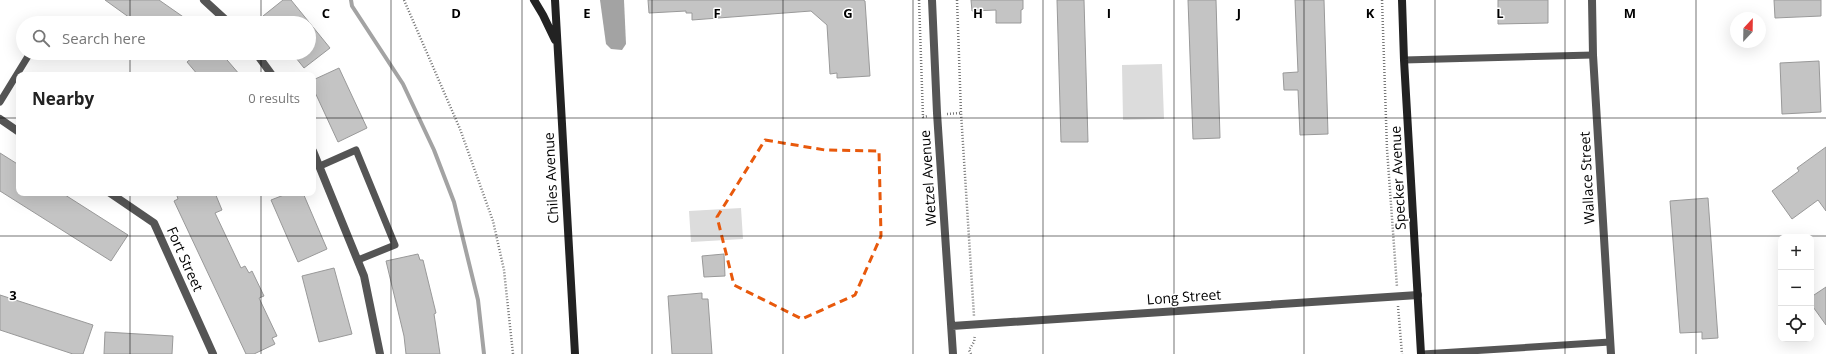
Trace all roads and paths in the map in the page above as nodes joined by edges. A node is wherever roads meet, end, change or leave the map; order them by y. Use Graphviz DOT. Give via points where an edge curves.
graph roads {
  1 [pos="204,0"];
  2 [pos="404,0"];
  3 [pos="534,0"];
  4 [pos="555,0"];
  5 [pos="932,0"];
  6 [pos="957,0"];
  7 [pos="1382,0"];
  8 [pos="1402,0"];
  9 [pos="1592,0"];
  10 [pos="221,16"];
  11 [pos="558,48"];
  12 [pos="1593,55"];
  13 [pos="26,60"];
  14 [pos="261,60"];
  15 [pos="1404,60"];
  16 [pos="18,72"];
  17 [pos="270,72"];
  18 [pos="16,76"];
  19 [pos="0,102"];
  20 [pos="0,119"];
  21 [pos="16,130"];
  22 [pos="316,157"];
  23 [pos="320,166"];
  24 [pos="114,196"];
  25 [pos="358,260"];
  26 [pos="1418,295"];
  27 [pos="1397,296"];
  28 [pos="975,324"];
  29 [pos="952,326"];
  30 [pos="1610,342"];
  31 [pos="213,354"];
  32 [pos="380,354"];
  33 [pos="513,354"];
  34 [pos="575,354"];
  35 [pos="953,354"];
  36 [pos="970,354"];
  37 [pos="1402,354"];
  38 [pos="1422,354"];
  39 [pos="1611,354"];
  1 -- 10 [label="street"];
  2 -- 33 [label="path" via="460,129 493,221 504,270"];
  3 -- 11 [label="street" via="552,31"];
  4 -- 11 [label="street, Chiles Avenue"];
  5 -- 29 [label="street, Wetzel Avenue" via="936,113"];
  6 -- 28 [label="path" via="961,113"];
  7 -- 27 [label="path" via="1387,149"];
  8 -- 15 [label="street, Specker Avenue"];
  9 -- 12 [label="street, Wallace Street"];
  11 -- 34 [label="street, Chiles Avenue"];
  12 -- 15 [label="lane"];
  12 -- 30 [label="street, Wallace Street"];
  13 -- 16 [label="lane"];
  14 -- 17 [label="street"];
  15 -- 26 [label="street, Specker Avenue"];
  18 -- 19 [label="lane"];
  20 -- 21 [label="street"];
  22 -- 23 [label="street"];
  23 -- 25 [label="street"];
  23 -- 25 [label="lane" via="356,150 395,245"];
  24 -- 31 [label="street, Fort Street" via="154,223"];
  25 -- 32 [label="street" via="364,276"];
  26 -- 27 [label="street, Long Street"];
  26 -- 38 [label="street, Specker Avenue"];
  27 -- 28 [label="street, Long Street"];
  27 -- 37 [label="path"];
  28 -- 29 [label="street, Long Street"];
  28 -- 36 [label="path" via="976,338 969,350"];
  29 -- 35 [label="street, Wetzel Avenue"];
  30 -- 38 [label="lane"];
  30 -- 39 [label="street, Wallace Street"];
}
